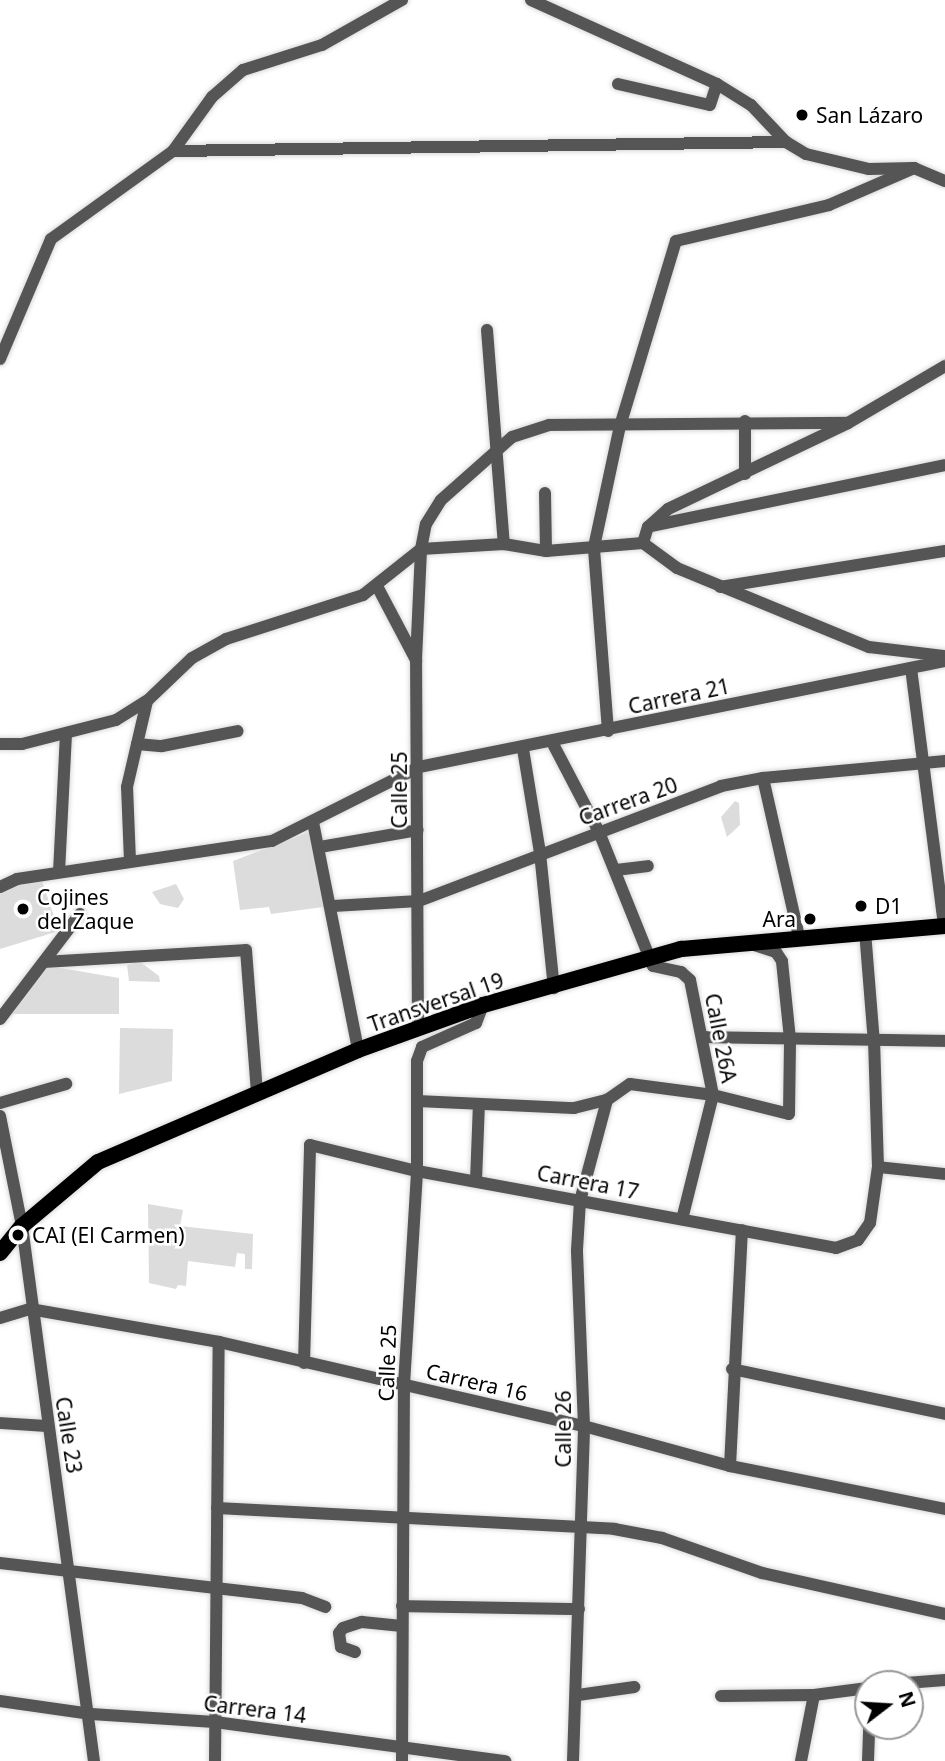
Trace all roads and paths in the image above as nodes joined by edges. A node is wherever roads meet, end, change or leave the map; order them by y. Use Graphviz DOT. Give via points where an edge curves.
graph roads {
  1 [pos="402,0"];
  2 [pos="531,0"];
  3 [pos="618,84"];
  4 [pos="717,84"];
  5 [pos="786,142"];
  6 [pos="173,151"];
  7 [pos="914,168"];
  8 [pos="945,181"];
  9 [pos="487,330"];
  10 [pos="0,359"];
  11 [pos="945,366"];
  12 [pos="745,422"];
  13 [pos="848,423"];
  14 [pos="620,426"];
  15 [pos="496,448"];
  16 [pos="945,465"];
  17 [pos="745,474"];
  18 [pos="545,493"];
  19 [pos="648,527"];
  20 [pos="643,543"];
  21 [pos="504,544"];
  22 [pos="594,547"];
  23 [pos="421,549"];
  24 [pos="546,551"];
  25 [pos="945,551"];
  26 [pos="377,586"];
  27 [pos="720,587"];
  28 [pos="945,659"];
  29 [pos="416,660"];
  30 [pos="911,668"];
  31 [pos="147,701"];
  32 [pos="608,731"];
  33 [pos="237,732"];
  34 [pos="66,734"];
  35 [pos="552,742"];
  36 [pos="0,744"];
  37 [pos="137,744"];
  38 [pos="523,749"];
  39 [pos="945,761"];
  40 [pos="921,764"];
  41 [pos="419,766"];
  42 [pos="763,778"];
  43 [pos="313,822"];
  44 [pos="418,830"];
  45 [pos="599,832"];
  46 [pos="320,847"];
  47 [pos="540,853"];
  48 [pos="130,861"];
  49 [pos="648,866"];
  50 [pos="616,870"];
  51 [pos="59,872"];
  52 [pos="0,887"];
  53 [pos="419,901"];
  54 [pos="332,906"];
  55 [pos="80,914"];
  56 [pos="944,927"];
  57 [pos="865,932"];
  58 [pos="799,937"];
  59 [pos="745,941"];
  60 [pos="649,956"];
  61 [pos="45,962"];
  62 [pos="554,988"];
  63 [pos="483,1005"];
  64 [pos="0,1019"];
  65 [pos="418,1030"];
  66 [pos="703,1037"];
  67 [pos="790,1039"];
  68 [pos="945,1041"];
  69 [pos="874,1043"];
  70 [pos="359,1050"];
  71 [pos="66,1084"];
  72 [pos="257,1093"];
  73 [pos="713,1095"];
  74 [pos="607,1100"];
  75 [pos="417,1101"];
  76 [pos="0,1103"];
  77 [pos="479,1104"];
  78 [pos="0,1116"];
  79 [pos="877,1167"];
  80 [pos="417,1171"];
  81 [pos="945,1174"];
  82 [pos="476,1181"];
  83 [pos="580,1201"];
  84 [pos="682,1219"];
  85 [pos="22,1226"];
  86 [pos="741,1230"];
  87 [pos="0,1253"];
  88 [pos="30,1309"];
  89 [pos="0,1318"];
  90 [pos="219,1342"];
  91 [pos="304,1363"];
  92 [pos="732,1370"];
  93 [pos="404,1385"];
  94 [pos="945,1415"];
  95 [pos="0,1423"];
  96 [pos="48,1426"];
  97 [pos="584,1426"];
  98 [pos="730,1466"];
  99 [pos="218,1508"];
  100 [pos="945,1509"];
  101 [pos="407,1516"];
  102 [pos="581,1526"];
  103 [pos="0,1563"];
  104 [pos="71,1570"];
  105 [pos="215,1587"];
  106 [pos="402,1606"];
  107 [pos="325,1607"];
  108 [pos="579,1609"];
  109 [pos="945,1614"];
  110 [pos="402,1626"];
  111 [pos="355,1652"];
  112 [pos="945,1680"];
  113 [pos="924,1682"];
  114 [pos="634,1687"];
  115 [pos="854,1690"];
  116 [pos="578,1695"];
  117 [pos="814,1695"];
  118 [pos="721,1696"];
  119 [pos="0,1701"];
  120 [pos="91,1714"];
  121 [pos="215,1722"];
  122 [pos="869,1740"];
  123 [pos="402,1755"];
  124 [pos="94,1761"];
  125 [pos="215,1761"];
  126 [pos="505,1761"];
  127 [pos="573,1761"];
  128 [pos="801,1761"];
  129 [pos="868,1761"];
  1 -- 6 [label="street" via="323,45 243,70 212,97"];
  2 -- 4 [label="street"];
  3 -- 4 [label="street" via="710,105"];
  4 -- 5 [label="street" via="751,105"];
  5 -- 6 [label="street"];
  5 -- 7 [label="street" via="806,154 869,169"];
  6 -- 10 [label="street" via="51,239"];
  7 -- 8 [label="street"];
  7 -- 14 [label="street" via="829,205 677,241"];
  9 -- 15 [label="street"];
  11 -- 13 [label="street"];
  12 -- 13 [label="street, Calle 25"];
  12 -- 14 [label="street, Calle 25"];
  12 -- 17 [label="street"];
  13 -- 17 [label="street"];
  14 -- 15 [label="street, Calle 25" via="549,425 512,437"];
  14 -- 22 [label="street"];
  15 -- 21 [label="street"];
  15 -- 23 [label="street, Calle 25" via="441,500 426,524"];
  16 -- 19 [label="street"];
  17 -- 19 [label="street" via="668,509"];
  18 -- 24 [label="street"];
  19 -- 20 [label="street"];
  20 -- 22 [label="street"];
  20 -- 27 [label="street" via="677,568"];
  21 -- 23 [label="street"];
  21 -- 24 [label="street"];
  22 -- 24 [label="street"];
  22 -- 32 [label="street"];
  23 -- 26 [label="street"];
  23 -- 29 [label="street, Calle 25"];
  25 -- 27 [label="street"];
  26 -- 29 [label="street"];
  26 -- 31 [label="street" via="287,623 226,639 192,658"];
  27 -- 28 [label="street" via="869,647"];
  28 -- 30 [label="street, Carrera 21"];
  29 -- 41 [label="street, Calle 25"];
  30 -- 32 [label="street, Carrera 21"];
  30 -- 40 [label="street"];
  31 -- 34 [label="street" via="116,720"];
  31 -- 37 [label="street"];
  32 -- 35 [label="street, Carrera 21"];
  33 -- 37 [label="street" via="162,746"];
  34 -- 36 [label="street"];
  34 -- 51 [label="street"];
  35 -- 38 [label="street, Carrera 21"];
  35 -- 45 [label="street"];
  37 -- 48 [label="street" via="127,787"];
  38 -- 41 [label="street, Carrera 21"];
  38 -- 47 [label="street"];
  39 -- 40 [label="street, Carrera 20"];
  40 -- 42 [label="street, Carrera 20"];
  40 -- 56 [label="street"];
  41 -- 43 [label="street, Carrera 21"];
  41 -- 44 [label="street, Calle 25"];
  42 -- 45 [label="street, Carrera 20" via="721,786"];
  42 -- 58 [label="street"];
  43 -- 46 [label="street"];
  43 -- 48 [label="street, Carrera 21" via="272,841"];
  44 -- 46 [label="street"];
  44 -- 53 [label="street, Calle 25"];
  45 -- 47 [label="street, Carrera 20"];
  45 -- 50 [label="street"];
  46 -- 54 [label="street"];
  47 -- 53 [label="street, Carrera 20"];
  47 -- 62 [label="street"];
  48 -- 51 [label="street, Carrera 21"];
  49 -- 50 [label="street"];
  50 -- 60 [label="street"];
  51 -- 52 [label="street, Carrera 21" via="17,879"];
  53 -- 54 [label="street, Carrera 20"];
  53 -- 65 [label="street, Calle 25"];
  54 -- 70 [label="street"];
  55 -- 61 [label="street"];
  56 -- 57 [label="main road, Transversal 19"];
  57 -- 58 [label="main road, Transversal 19"];
  57 -- 69 [label="street"];
  58 -- 59 [label="main road, Transversal 19"];
  59 -- 60 [label="main road, Transversal 19"];
  59 -- 67 [label="street" via="776,951 782,961"];
  60 -- 62 [label="main road, Transversal 19"];
  60 -- 66 [label="street, Calle 26A" via="660,971 687,975"];
  61 -- 64 [label="street"];
  61 -- 72 [label="street" via="246,950"];
  62 -- 63 [label="main road, Transversal 19"];
  63 -- 65 [label="main road, Transversal 19"];
  63 -- 75 [label="street, Calle 25" via="477,1023 422,1046"];
  65 -- 70 [label="main road, Transversal 19"];
  66 -- 67 [label="street"];
  66 -- 73 [label="street, Calle 26A"];
  67 -- 69 [label="street"];
  67 -- 73 [label="street" via="789,1114"];
  68 -- 69 [label="street"];
  69 -- 79 [label="street"];
  70 -- 72 [label="main road, Transversal 19"];
  71 -- 76 [label="street"];
  72 -- 85 [label="main road, Transversal 19" via="98,1162"];
  73 -- 74 [label="street" via="630,1084"];
  73 -- 84 [label="street, Calle 26A"];
  74 -- 77 [label="street" via="574,1108"];
  74 -- 83 [label="street, Calle 26"];
  75 -- 77 [label="street"];
  75 -- 80 [label="street, Calle 25"];
  77 -- 82 [label="street"];
  78 -- 85 [label="street, Calle 23"];
  79 -- 81 [label="street"];
  79 -- 86 [label="street, Carrera 17" via="870,1223 858,1240 836,1248"];
  80 -- 82 [label="street, Carrera 17"];
  80 -- 91 [label="street, Carrera 17" via="310,1145"];
  80 -- 93 [label="street, Calle 25"];
  82 -- 83 [label="street, Carrera 17"];
  83 -- 84 [label="street, Carrera 17"];
  83 -- 97 [label="street, Calle 26" via="576,1250"];
  84 -- 86 [label="street, Carrera 17"];
  85 -- 87 [label="main road, Transversal 19"];
  85 -- 88 [label="street, Calle 23"];
  86 -- 92 [label="street"];
  88 -- 89 [label="street, Carrera 16"];
  88 -- 90 [label="street, Carrera 16"];
  88 -- 96 [label="street, Calle 23"];
  90 -- 91 [label="street, Carrera 16"];
  90 -- 99 [label="street"];
  91 -- 93 [label="street, Carrera 16"];
  92 -- 94 [label="street"];
  92 -- 98 [label="street"];
  93 -- 97 [label="street, Carrera 16"];
  93 -- 101 [label="street, Calle 25"];
  95 -- 96 [label="street"];
  96 -- 104 [label="street, Calle 23"];
  97 -- 98 [label="street, Carrera 16"];
  97 -- 102 [label="street, Calle 26"];
  98 -- 100 [label="street, Carrera 16"];
  99 -- 101 [label="street"];
  99 -- 105 [label="street"];
  101 -- 102 [label="street"];
  101 -- 106 [label="street, Calle 25"];
  102 -- 108 [label="street, Calle 26"];
  102 -- 109 [label="street" via="662,1538 762,1573"];
  103 -- 104 [label="street"];
  104 -- 105 [label="street"];
  104 -- 120 [label="street, Calle 23"];
  105 -- 107 [label="street" via="310,1600"];
  105 -- 121 [label="street"];
  106 -- 108 [label="street"];
  106 -- 110 [label="street, Calle 25"];
  108 -- 116 [label="street, Calle 26"];
  110 -- 111 [label="street" via="362,1622 343,1628 339,1643"];
  110 -- 123 [label="street, Calle 25"];
  112 -- 113 [label="street"];
  114 -- 116 [label="street"];
  115 -- 117 [label="street"];
  116 -- 127 [label="street, Calle 26"];
  117 -- 118 [label="street"];
  117 -- 128 [label="street"];
  119 -- 120 [label="street, Carrera 14"];
  120 -- 121 [label="street, Carrera 14"];
  120 -- 124 [label="street, Calle 23"];
  121 -- 123 [label="street, Carrera 14"];
  121 -- 125 [label="street"];
  122 -- 129 [label="street"];
  123 -- 126 [label="street, Carrera 14"];
}
